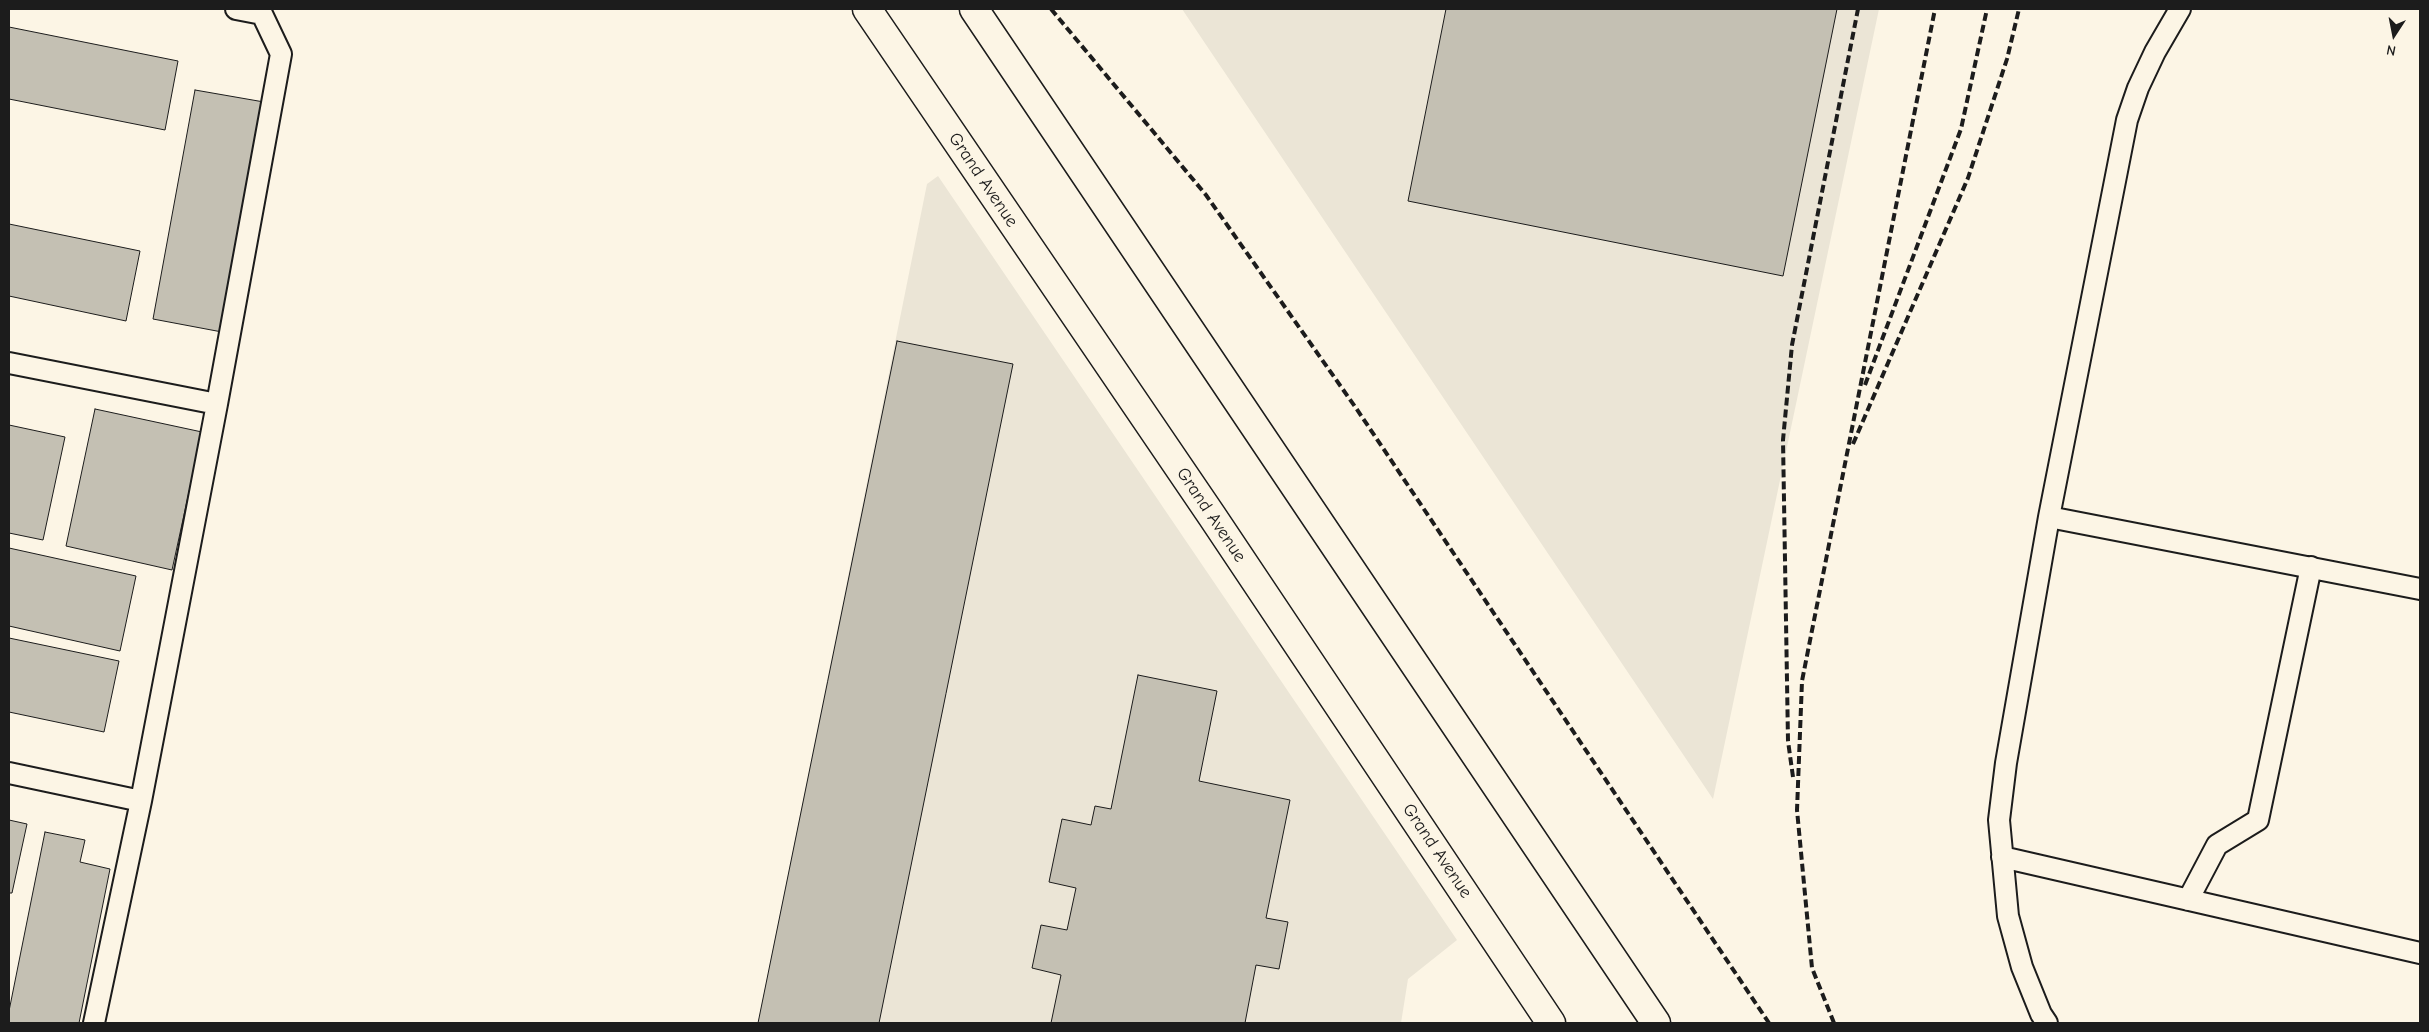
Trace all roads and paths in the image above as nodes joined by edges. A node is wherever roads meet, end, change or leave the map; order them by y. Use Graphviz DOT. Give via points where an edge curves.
graph roads {
  1 [pos="236,9"];
  2 [pos="866,9"];
  3 [pos="974,9"];
  4 [pos="2180,9"];
  5 [pos="9,363"];
  6 [pos="217,404"];
  7 [pos="2049,517"];
  8 [pos="2311,567"];
  9 [pos="2420,589"];
  10 [pos="9,774"];
  11 [pos="141,801"];
  12 [pos="2002,857"];
  13 [pos="2188,900"];
  14 [pos="2420,953"];
  15 [pos="94,1023"];
  16 [pos="1551,1023"];
  17 [pos="1656,1023"];
  18 [pos="2047,1023"];
  1 -- 6 [label="lane" via="262,14 281,54"];
  2 -- 16 [label="highway, Grand Avenue" via="1118,377"];
  3 -- 17 [label="highway"];
  4 -- 7 [label="lane" via="2155,52 2127,120"];
  5 -- 6 [label="lane"];
  6 -- 11 [label="lane"];
  7 -- 8 [label="lane"];
  7 -- 12 [label="lane" via="2006,763 2000,820"];
  8 -- 9 [label="lane"];
  8 -- 13 [label="lane" via="2258,820 2217,845"];
  10 -- 11 [label="lane"];
  11 -- 15 [label="lane"];
  12 -- 13 [label="lane"];
  12 -- 18 [label="lane" via="2008,916 2022,967"];
  13 -- 14 [label="lane"];
}
